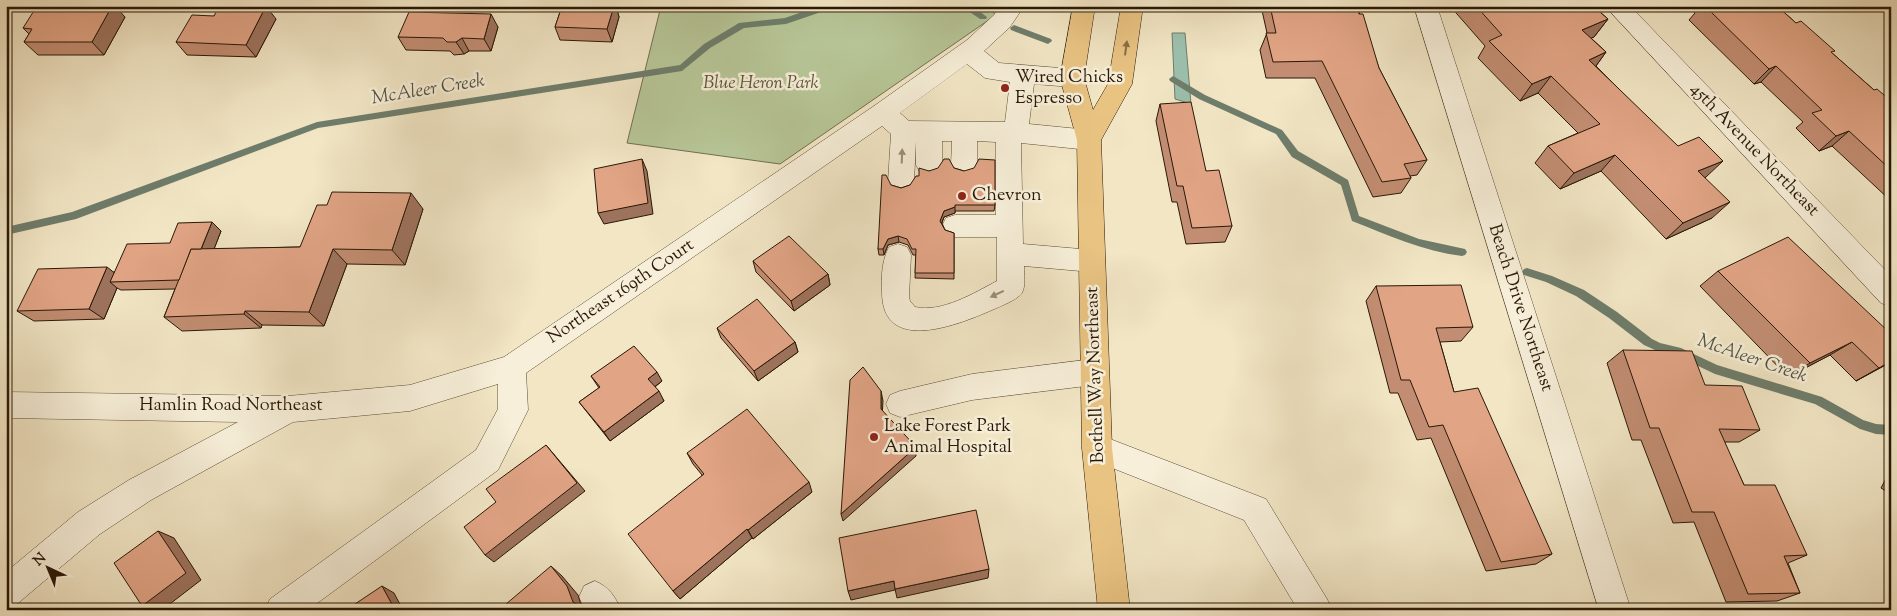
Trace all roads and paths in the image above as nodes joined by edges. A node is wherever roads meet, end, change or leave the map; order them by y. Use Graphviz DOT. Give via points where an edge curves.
graph roads {
  1 [pos="1013,6"];
  2 [pos="1084,6"];
  3 [pos="1132,6"];
  4 [pos="1424,6"];
  5 [pos="1616,6"];
  6 [pos="968,51"];
  7 [pos="1023,74"];
  8 [pos="1072,78"];
  9 [pos="883,113"];
  10 [pos="904,131"];
  11 [pos="930,132"];
  12 [pos="965,132"];
  13 [pos="1012,133"];
  14 [pos="1089,140"];
  15 [pos="929,165"];
  16 [pos="964,165"];
  17 [pos="901,182"];
  18 [pos="961,221"];
  19 [pos="1010,226"];
  20 [pos="1010,254"];
  21 [pos="898,255"];
  22 [pos="1092,262"];
  23 [pos="1891,294"];
  24 [pos="512,367"];
  25 [pos="1094,372"];
  26 [pos="900,404"];
  27 [pos="6,405"];
  28 [pos="288,409"];
  29 [pos="1097,448"];
  30 [pos="6,593"];
  31 [pos="281,610"];
  32 [pos="1114,610"];
  33 [pos="1316,610"];
  34 [pos="1615,610"];
  1 -- 6 [label="street, Northeast 169th Court" via="1002,22"];
  2 -- 8 [label="main road, Bothell Way Northeast"];
  14 -- 3 [label="main road, one-way" via="1120,84"];
  4 -- 34 [label="street, Beach Drive Northeast"];
  5 -- 23 [label="street, 45th Avenue Northeast"];
  6 -- 7 [label="street" via="993,72"];
  6 -- 9 [label="street, Northeast 169th Court"];
  7 -- 8 [label="street"];
  7 -- 13 [label="street"];
  8 -- 14 [label="main road, Bothell Way Northeast"];
  9 -- 10 [label="street"];
  9 -- 24 [label="street, Northeast 169th Court"];
  10 -- 11 [label="street"];
  17 -- 10 [label="street, one-way"];
  11 -- 12 [label="street"];
  11 -- 15 [label="street"];
  12 -- 13 [label="street"];
  12 -- 16 [label="street"];
  13 -- 14 [label="street"];
  13 -- 19 [label="street"];
  14 -- 22 [label="main road, Bothell Way Northeast"];
  18 -- 19 [label="street"];
  19 -- 20 [label="street"];
  20 -- 21 [label="street, one-way" via="1011,287 953,315 923,320 913,320 897,308"];
  20 -- 22 [label="street"];
  22 -- 25 [label="main road, Bothell Way Northeast"];
  24 -- 28 [label="street, Hamlin Road Northeast" via="410,398"];
  24 -- 31 [label="street" via="513,410 487,460"];
  25 -- 26 [label="street" via="972,387"];
  25 -- 29 [label="main road, Bothell Way Northeast"];
  27 -- 28 [label="street, Hamlin Road Northeast"];
  28 -- 30 [label="street" via="140,490 89,523"];
  29 -- 32 [label="main road, Bothell Way Northeast"];
  29 -- 33 [label="street" via="1256,509"];
}
